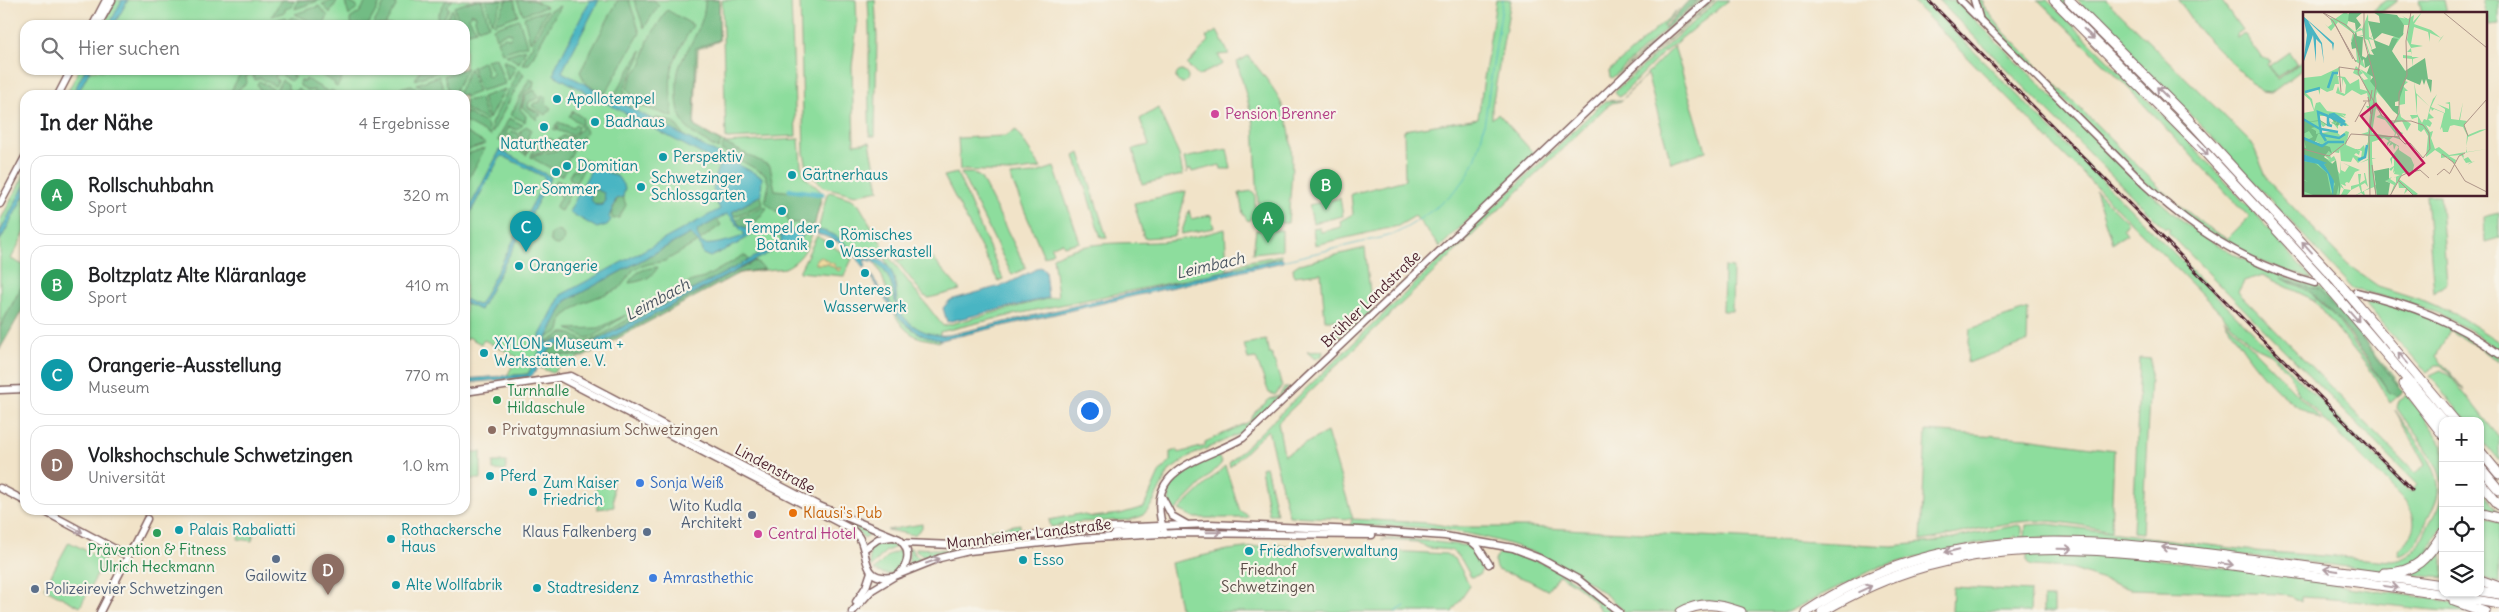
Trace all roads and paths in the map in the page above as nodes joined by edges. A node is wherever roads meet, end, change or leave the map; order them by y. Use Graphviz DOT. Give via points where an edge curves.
graph roads {
  1 [pos="110,0"];
  2 [pos="1708,0"];
  3 [pos="1961,0"];
  4 [pos="1974,0"];
  5 [pos="2054,0"];
  6 [pos="2069,0"];
  7 [pos="1980,18"];
  8 [pos="96,20"];
  9 [pos="100,20"];
  10 [pos="68,75"];
  11 [pos="61,90"];
  12 [pos="20,166"];
  13 [pos="0,204"];
  14 [pos="2318,281"];
  15 [pos="2353,294"];
  16 [pos="2499,354"];
  17 [pos="561,378"];
  18 [pos="2411,388"];
  19 [pos="20,389"];
  20 [pos="0,390"];
  21 [pos="470,391"];
  22 [pos="2452,417"];
  23 [pos="2439,418"];
  24 [pos="2439,429"];
  25 [pos="2484,454"];
  26 [pos="2484,456"];
  27 [pos="2499,467"];
  28 [pos="2484,472"];
  29 [pos="2499,474"];
  30 [pos="2484,487"];
  31 [pos="0,488"];
  32 [pos="2499,490"];
  33 [pos="1162,496"];
  34 [pos="20,498"];
  35 [pos="2499,505"];
  36 [pos="2484,514"];
  37 [pos="51,515"];
  38 [pos="2499,518"];
  39 [pos="147,519"];
  40 [pos="1187,524"];
  41 [pos="1162,525"];
  42 [pos="1165,534"];
  43 [pos="1410,534"];
  44 [pos="1111,536"];
  45 [pos="894,537"];
  46 [pos="2439,538"];
  47 [pos="1470,540"];
  48 [pos="904,543"];
  49 [pos="864,549"];
  50 [pos="128,556"];
  51 [pos="1489,564"];
  52 [pos="871,572"];
  53 [pos="898,575"];
  54 [pos="2375,576"];
  55 [pos="2484,581"];
  56 [pos="2499,586"];
  57 [pos="2439,589"];
  58 [pos="2439,590"];
  59 [pos="2484,592"];
  60 [pos="2499,594"];
  61 [pos="2456,597"];
  62 [pos="2470,597"];
  63 [pos="2499,604"];
  64 [pos="1808,610"];
  65 [pos="100,612"];
  66 [pos="850,612"];
  67 [pos="1619,612"];
  68 [pos="1681,612"];
  69 [pos="1694,612"];
  70 [pos="1720,612"];
  71 [pos="1741,612"];
  72 [pos="1796,612"];
  73 [pos="1822,612"];
  74 [pos="2486,612"];
  1 -- 8 [label="main road"];
  1 -- 9 [label="main road"];
  2 -- 33 [label="main road, Brühler Landstraße" via="1614,85 1243,438 1178,469 1166,484"];
  3 -- 7 [label="main road"];
  4 -- 7 [label="main road"];
  5 -- 14 [label="highway, one-way" via="2202,149"];
  15 -- 6 [label="highway, one-way, bridge"];
  7 -- 14 [label="main road" via="2172,210 2233,250 2270,268"];
  10 -- 11 [label="main road"];
  12 -- 13 [label="main road"];
  14 -- 18 [label="highway, one-way, bridge" via="2333,292 2375,340"];
  15 -- 16 [label="main road" via="2400,303 2438,317 2466,331"];
  22 -- 15 [label="highway, one-way"];
  17 -- 21 [label="main road"];
  17 -- 45 [label="main road, Lindenstraße" via="571,376 817,505"];
  17 -- 49 [label="main road, Lindenstraße" via="851,529 860,536"];
  18 -- 23 [label="highway"];
  18 -- 24 [label="highway"];
  19 -- 20 [label="main road"];
  25 -- 27 [label="highway"];
  26 -- 29 [label="highway"];
  28 -- 32 [label="highway"];
  30 -- 35 [label="highway"];
  31 -- 34 [label="main road"];
  33 -- 40 [label="main road" via="1172,516"];
  33 -- 41 [label="main road, Brühler Landstraße" via="1158,518"];
  36 -- 38 [label="highway"];
  37 -- 50 [label="main road, one-way"];
  39 -- 50 [label="main road"];
  40 -- 41 [label="main road"];
  40 -- 43 [label="main road"];
  41 -- 42 [label="main road, Brühler Landstraße"];
  41 -- 44 [label="main road" via="1157,530 1123,531"];
  41 -- 48 [label="main road, Mannheimer Landstraße" via="1086,529 958,544"];
  42 -- 43 [label="main road, Mannheimer Landstraße, one-way"];
  42 -- 44 [label="main road, Mannheimer Landstraße"];
  43 -- 47 [label="main road"];
  53 -- 44 [label="main road, Mannheimer Landstraße, one-way" via="940,558 969,551"];
  45 -- 48 [label="main road"];
  45 -- 49 [label="main road" via="878,539"];
  46 -- 54 [label="highway" via="2419,565"];
  47 -- 51 [label="main road"];
  47 -- 67 [label="main road" via="1513,548 1559,568"];
  48 -- 53 [label="main road" via="907,562"];
  49 -- 52 [label="main road"];
  50 -- 65 [label="main road"];
  52 -- 53 [label="main road" via="881,578"];
  52 -- 66 [label="main road" via="866,587"];
  53 -- 66 [label="main road, Mannheimer Landstraße" via="876,588"];
  54 -- 57 [label="highway"];
  54 -- 64 [label="highway, one-way" via="2138,545 2037,540 1980,546 1919,560 1860,582"];
  55 -- 56 [label="highway"];
  73 -- 58 [label="highway, one-way" via="1865,589 1928,566 1969,556 2031,549 2137,553"];
  59 -- 60 [label="highway"];
  61 -- 74 [label="highway"];
  62 -- 63 [label="highway"];
  64 -- 72 [label="highway"];
  68 -- 71 [label="highway" via="1696,605 1712,604"];
  69 -- 70 [label="highway" via="1708,609"];
}
